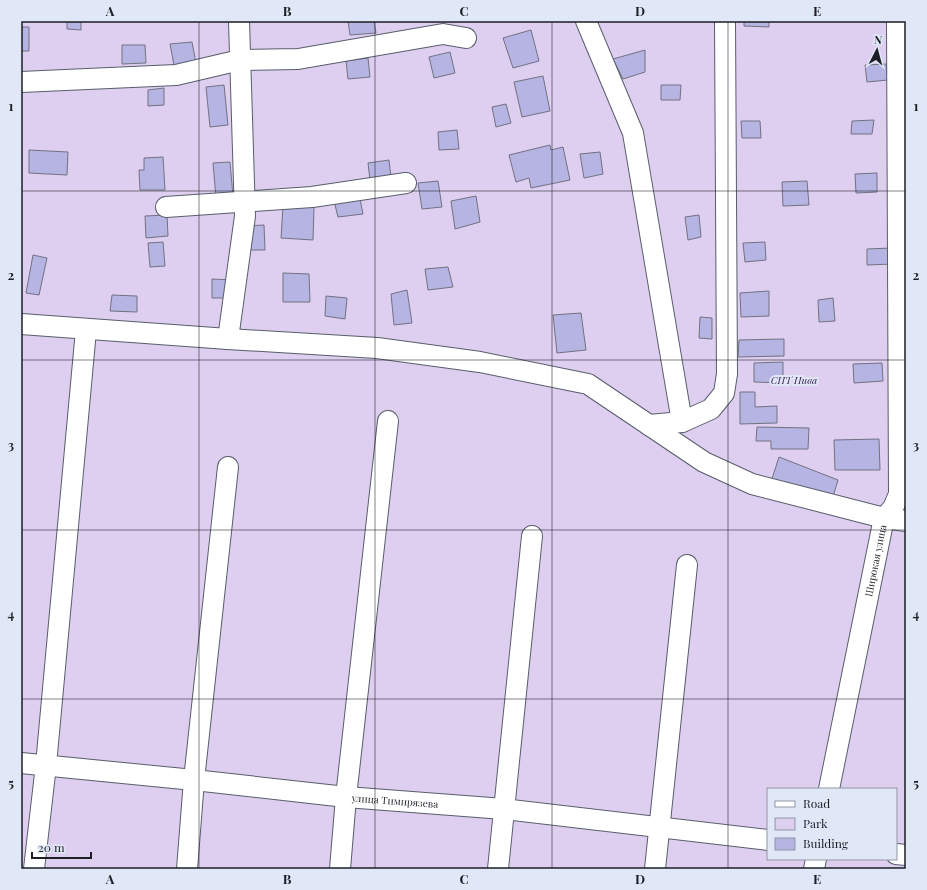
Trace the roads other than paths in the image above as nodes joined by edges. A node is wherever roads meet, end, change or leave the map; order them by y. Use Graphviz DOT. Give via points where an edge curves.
graph roads {
  1 [pos="239,21"];
  2 [pos="586,21"];
  3 [pos="725,21"];
  4 [pos="896,21"];
  5 [pos="466,38"];
  6 [pos="240,60"];
  7 [pos="21,82"];
  8 [pos="406,183"];
  9 [pos="245,201"];
  10 [pos="166,207"];
  11 [pos="21,324"];
  12 [pos="86,330"];
  13 [pos="228,339"];
  14 [pos="388,421"];
  15 [pos="682,422"];
  16 [pos="649,425"];
  17 [pos="228,467"];
  18 [pos="884,518"];
  19 [pos="906,521"];
  20 [pos="532,536"];
  21 [pos="687,565"];
  22 [pos="21,763"];
  23 [pos="46,765"];
  24 [pos="194,780"];
  25 [pos="829,788"];
  26 [pos="346,797"];
  27 [pos="504,809"];
  28 [pos="659,827"];
  29 [pos="767,840"];
  30 [pos="34,869"];
  31 [pos="188,869"];
  32 [pos="340,869"];
  33 [pos="498,869"];
  34 [pos="655,869"];
  1 -- 6 [label="street"];
  2 -- 15 [label="street" via="633,133"];
  3 -- 15 [label="street" via="727,374 724,393 711,409"];
  4 -- 18 [label="street, Широкая улица" via="899,494 893,508"];
  5 -- 6 [label="street" via="443,34 298,59"];
  6 -- 7 [label="street" via="176,75"];
  6 -- 9 [label="street"];
  8 -- 9 [label="street" via="312,197"];
  9 -- 10 [label="street"];
  9 -- 13 [label="street"];
  11 -- 12 [label="street"];
  12 -- 13 [label="street"];
  12 -- 23 [label="street"];
  13 -- 16 [label="street" via="378,348 480,362 588,384"];
  14 -- 26 [label="street"];
  15 -- 16 [label="street"];
  16 -- 18 [label="street" via="704,462 752,484"];
  17 -- 24 [label="street"];
  18 -- 19 [label="street"];
  18 -- 25 [label="street, Широкая улица"];
  20 -- 27 [label="street"];
  21 -- 28 [label="street"];
  22 -- 23 [label="street, улица Тимирязева"];
  23 -- 24 [label="street, улица Тимирязева"];
  23 -- 30 [label="street"];
  24 -- 26 [label="street, улица Тимирязева"];
  24 -- 31 [label="street"];
  26 -- 27 [label="street, улица Тимирязева"];
  26 -- 32 [label="street"];
  27 -- 28 [label="street, улица Тимирязева"];
  27 -- 33 [label="street"];
  28 -- 29 [label="street, улица Тимирязева"];
  28 -- 34 [label="street"];
}
